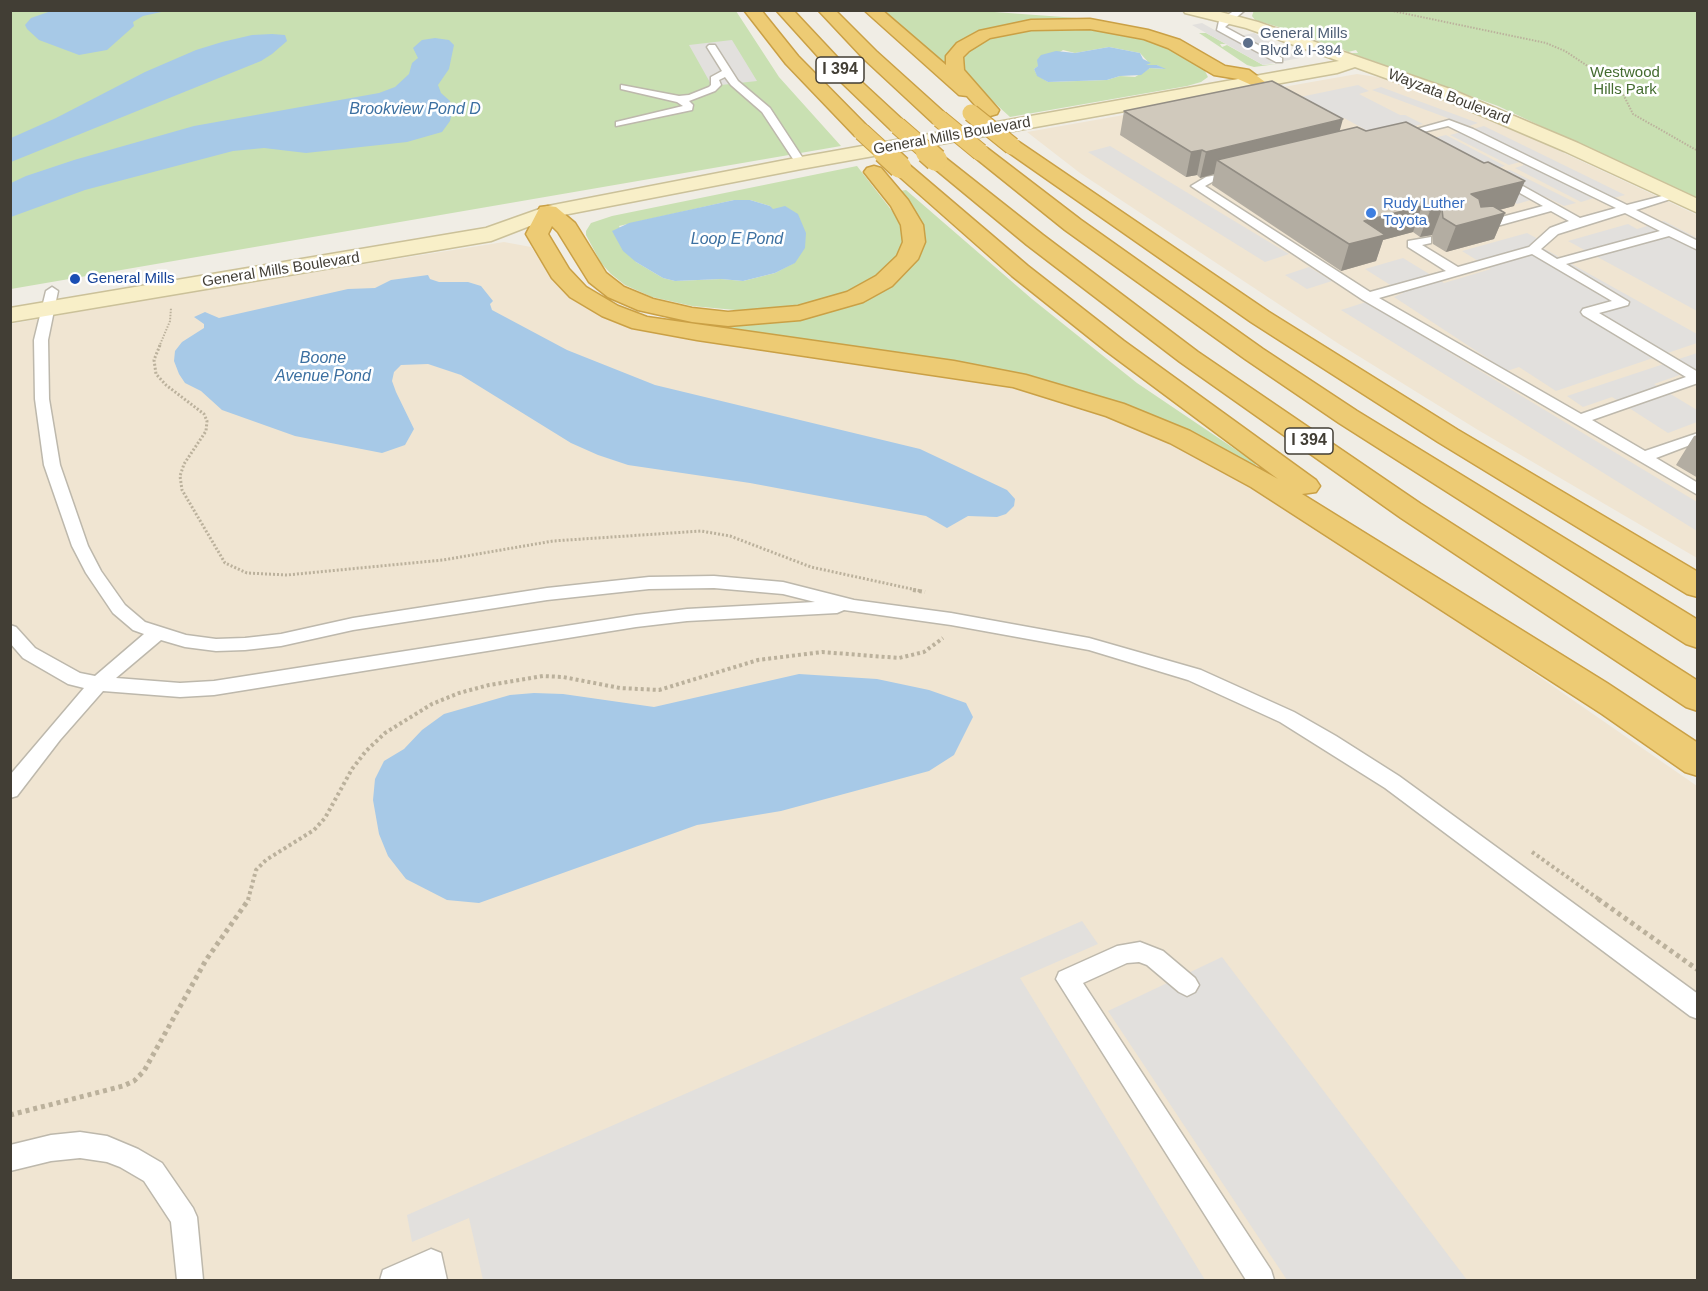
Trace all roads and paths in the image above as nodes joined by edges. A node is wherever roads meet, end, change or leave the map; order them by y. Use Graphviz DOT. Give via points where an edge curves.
graph roads {
  1 [pos="752,10"];
  2 [pos="784,10"];
  3 [pos="826,10"];
  4 [pos="856,10"];
  5 [pos="872,10"];
  6 [pos="1098,10"];
  7 [pos="1191,10"];
  8 [pos="1388,10"];
  9 [pos="1011,12"];
  10 [pos="1127,14"];
  11 [pos="1236,15"];
  12 [pos="712,47"];
  13 [pos="1279,60"];
  14 [pos="1356,61"];
  15 [pos="727,72"];
  16 [pos="1245,73"];
  17 [pos="624,87"];
  18 [pos="679,99"];
  19 [pos="990,110"];
  20 [pos="620,124"];
  21 [pos="1432,143"];
  22 [pos="1020,145"];
  23 [pos="1698,151"];
  24 [pos="801,163"];
  25 [pos="887,169"];
  26 [pos="1484,170"];
  27 [pos="1243,171"];
  28 [pos="1674,196"];
  29 [pos="1553,207"];
  30 [pos="1698,207"];
  31 [pos="1626,209"];
  32 [pos="548,212"];
  33 [pos="451,219"];
  34 [pos="1579,222"];
  35 [pos="406,227"];
  36 [pos="1475,228"];
  37 [pos="1670,232"];
  38 [pos="1426,240"];
  39 [pos="1698,246"];
  40 [pos="1533,250"];
  41 [pos="1556,263"];
  42 [pos="1457,272"];
  43 [pos="1368,297"];
  44 [pos="10,298"];
  45 [pos="50,300"];
  46 [pos="10,315"];
  47 [pos="1697,378"];
  48 [pos="1680,384"];
  49 [pos="1698,394"];
  50 [pos="1580,419"];
  51 [pos="1698,437"];
  52 [pos="1644,457"];
  53 [pos="1698,490"];
  54 [pos="1698,586"];
  55 [pos="854,606"];
  56 [pos="951,619"];
  57 [pos="10,631"];
  58 [pos="158,633"];
  59 [pos="1698,636"];
  60 [pos="98,684"];
  61 [pos="1698,698"];
  62 [pos="1614,705"];
  63 [pos="1698,762"];
  64 [pos="10,790"];
  65 [pos="1187,985"];
  66 [pos="1698,1008"];
  67 [pos="10,1115"];
  68 [pos="10,1158"];
  69 [pos="190,1281"];
  70 [pos="393,1281"];
  71 [pos="434,1281"];
  72 [pos="1260,1281"];
  1 -- 25 [label="highway" via="792,60 821,108"];
  2 -- 61 [label="highway, I 394, bridge" via="869,100 936,160 1190,357 1411,511"];
  3 -- 59 [label="highway, I 394, bridge" via="940,119 1074,225 1282,373"];
  4 -- 22 [label="highway, bridge" via="935,84"];
  5 -- 19 [label="highway" via="940,72"];
  6 -- 10 [label="highway"];
  7 -- 11 [label="street, Wayzata Boulevard"];
  8 -- 23 [label="path" via="1546,43 1565,51 1623,94 1633,114"];
  9 -- 16 [label="highway" via="1133,21 1180,36"];
  11 -- 13 [label="lane" via="1220,28"];
  11 -- 14 [label="street, Wayzata Boulevard"];
  12 -- 15 [label="lane"];
  14 -- 16 [label="street, General Mills Boulevard" via="1337,68"];
  14 -- 28 [label="street, Wayzata Boulevard" via="1488,111"];
  15 -- 18 [label="lane" via="714,79 716,85 712,89 695,98"];
  15 -- 24 [label="lane" via="766,110"];
  16 -- 19 [label="highway" via="1220,71 1174,44 1125,29 1081,24 1018,26 975,39 955,56 956,72"];
  16 -- 24 [label="street, General Mills Boulevard"];
  17 -- 18 [label="lane"];
  18 -- 20 [label="lane" via="688,108"];
  19 -- 22 [label="highway"];
  21 -- 31 [label="lane" via="1406,133 1449,123"];
  22 -- 54 [label="highway" via="1106,211 1260,317 1448,436"];
  24 -- 32 [label="street, General Mills Boulevard"];
  25 -- 32 [label="highway" via="912,225 914,242 907,259 884,281 855,297 770,317 692,315 616,292 597,277 567,228"];
  25 -- 62 [label="highway" via="1115,346"];
  26 -- 29 [label="lane"];
  27 -- 43 [label="lane" via="1197,186"];
  28 -- 30 [label="street, Wayzata Boulevard"];
  28 -- 31 [label="lane"];
  29 -- 34 [label="lane"];
  29 -- 36 [label="lane"];
  31 -- 34 [label="lane"];
  31 -- 37 [label="lane"];
  32 -- 33 [label="street, General Mills Boulevard" via="506,212"];
  32 -- 45 [label="street, General Mills Boulevard" via="491,234"];
  32 -- 62 [label="highway" via="537,234 560,273 578,292 610,311 663,328 987,374 1048,388 1115,410 1224,460"];
  34 -- 40 [label="lane" via="1554,231"];
  35 -- 45 [label="street, General Mills Boulevard"];
  37 -- 39 [label="lane"];
  37 -- 41 [label="lane"];
  38 -- 42 [label="lane" via="1412,244"];
  40 -- 41 [label="lane"];
  40 -- 42 [label="lane"];
  41 -- 47 [label="lane" via="1623,302 1588,312"];
  42 -- 43 [label="lane"];
  43 -- 50 [label="lane"];
  44 -- 45 [label="street, General Mills Boulevard"];
  45 -- 46 [label="street, General Mills Boulevard"];
  45 -- 58 [label="lane" via="41,340 42,399 52,465 64,503 80,546 106,594 139,626"];
  47 -- 48 [label="lane"];
  48 -- 49 [label="lane"];
  48 -- 50 [label="lane"];
  50 -- 52 [label="lane"];
  51 -- 52 [label="lane"];
  52 -- 53 [label="lane"];
  55 -- 56 [label="lane"];
  55 -- 58 [label="lane" via="783,588 714,582 649,583 547,594 245,644 216,645"];
  55 -- 60 [label="lane" via="636,621 214,688 180,690"];
  56 -- 66 [label="lane" via="1089,644 1149,660 1194,675 1287,717 1392,782"];
  56 -- 67 [label="path" via="935,646 899,658 841,653 792,655 758,660 659,690 543,676 489,685 432,704 372,745 352,769 326,818 256,870 249,897 206,960 144,1071 134,1081"];
  57 -- 60 [label="lane" via="29,653 46,664 75,679"];
  58 -- 60 [label="lane"];
  60 -- 64 [label="lane"];
  62 -- 63 [label="highway"];
  65 -- 72 [label="lane" via="1155,958 1140,952 1125,953 1067,979"];
  68 -- 69 [label="lane" via="80,1145 106,1149 153,1172 184,1217"];
  70 -- 71 [label="lane" via="431,1263"];
}
